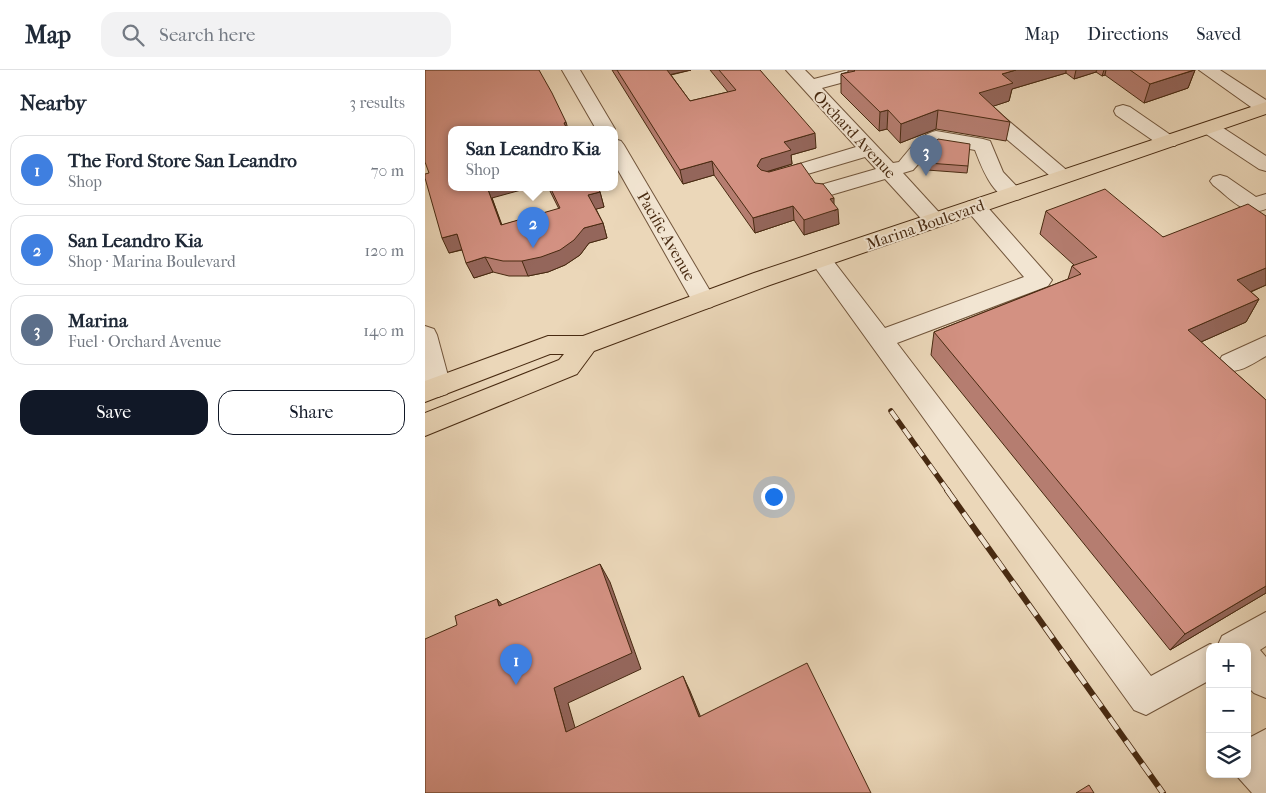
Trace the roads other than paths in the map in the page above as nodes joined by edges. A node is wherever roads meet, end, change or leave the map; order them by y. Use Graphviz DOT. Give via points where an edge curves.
graph roads {
  1 [pos="571,70"];
  2 [pos="795,70"];
  3 [pos="868,70"];
  4 [pos="1208,70"];
  5 [pos="810,86"];
  6 [pos="1266,108"];
  7 [pos="1123,111"];
  8 [pos="997,121"];
  9 [pos="603,126"];
  10 [pos="1210,128"];
  11 [pos="1167,142"];
  12 [pos="869,149"];
  13 [pos="618,152"];
  14 [pos="1266,165"];
  15 [pos="889,171"];
  16 [pos="1063,177"];
  17 [pos="770,179"];
  18 [pos="1220,181"];
  19 [pos="824,192"];
  20 [pos="1013,194"];
  21 [pos="1266,201"];
  22 [pos="975,207"];
  23 [pos="935,220"];
  24 [pos="819,259"];
  25 [pos="704,300"];
  26 [pos="425,335"];
  27 [pos="880,340"];
  28 [pos="585,345"];
  29 [pos="1266,345"];
  30 [pos="1231,363"];
  31 [pos="432,390"];
  32 [pos="425,425"];
  33 [pos="1266,628"];
  34 [pos="1241,643"];
  35 [pos="1206,663"];
  36 [pos="1251,665"];
  37 [pos="1266,681"];
  38 [pos="1266,747"];
  39 [pos="1266,781"];
  1 -- 9 [label="street"];
  2 -- 5 [label="street, Orchard Avenue"];
  3 -- 5 [label="street"];
  4 -- 6 [label="street"];
  5 -- 12 [label="street, Orchard Avenue"];
  6 -- 10 [label="main road, Marina Boulevard"];
  7 -- 11 [label="street"];
  8 -- 16 [label="street"];
  10 -- 11 [label="main road, Marina Boulevard"];
  10 -- 14 [label="street"];
  11 -- 16 [label="main road, Marina Boulevard"];
  12 -- 15 [label="street, Orchard Avenue"];
  12 -- 17 [label="street"];
  13 -- 25 [label="street, Pacific Avenue"];
  15 -- 19 [label="street"];
  15 -- 20 [label="street" via="906,166 936,137 980,143 986,150 994,174"];
  15 -- 23 [label="street, Orchard Avenue"];
  16 -- 20 [label="main road, Marina Boulevard"];
  18 -- 21 [label="street" via="1254,206"];
  20 -- 22 [label="main road, Marina Boulevard"];
  22 -- 23 [label="main road, Marina Boulevard"];
  22 -- 27 [label="street" via="1040,280"];
  23 -- 24 [label="main road, Marina Boulevard"];
  24 -- 25 [label="main road, Marina Boulevard"];
  24 -- 27 [label="street"];
  25 -- 28 [label="main road, Marina Boulevard"];
  26 -- 31 [label="street"];
  27 -- 35 [label="street" via="1146,698"];
  28 -- 31 [label="main road, Marina Boulevard" via="548,345"];
  28 -- 32 [label="main road, Marina Boulevard" via="567,366"];
  29 -- 30 [label="street"];
  33 -- 34 [label="street"];
  36 -- 37 [label="street"];
  38 -- 39 [label="street" via="1248,761"];
}
